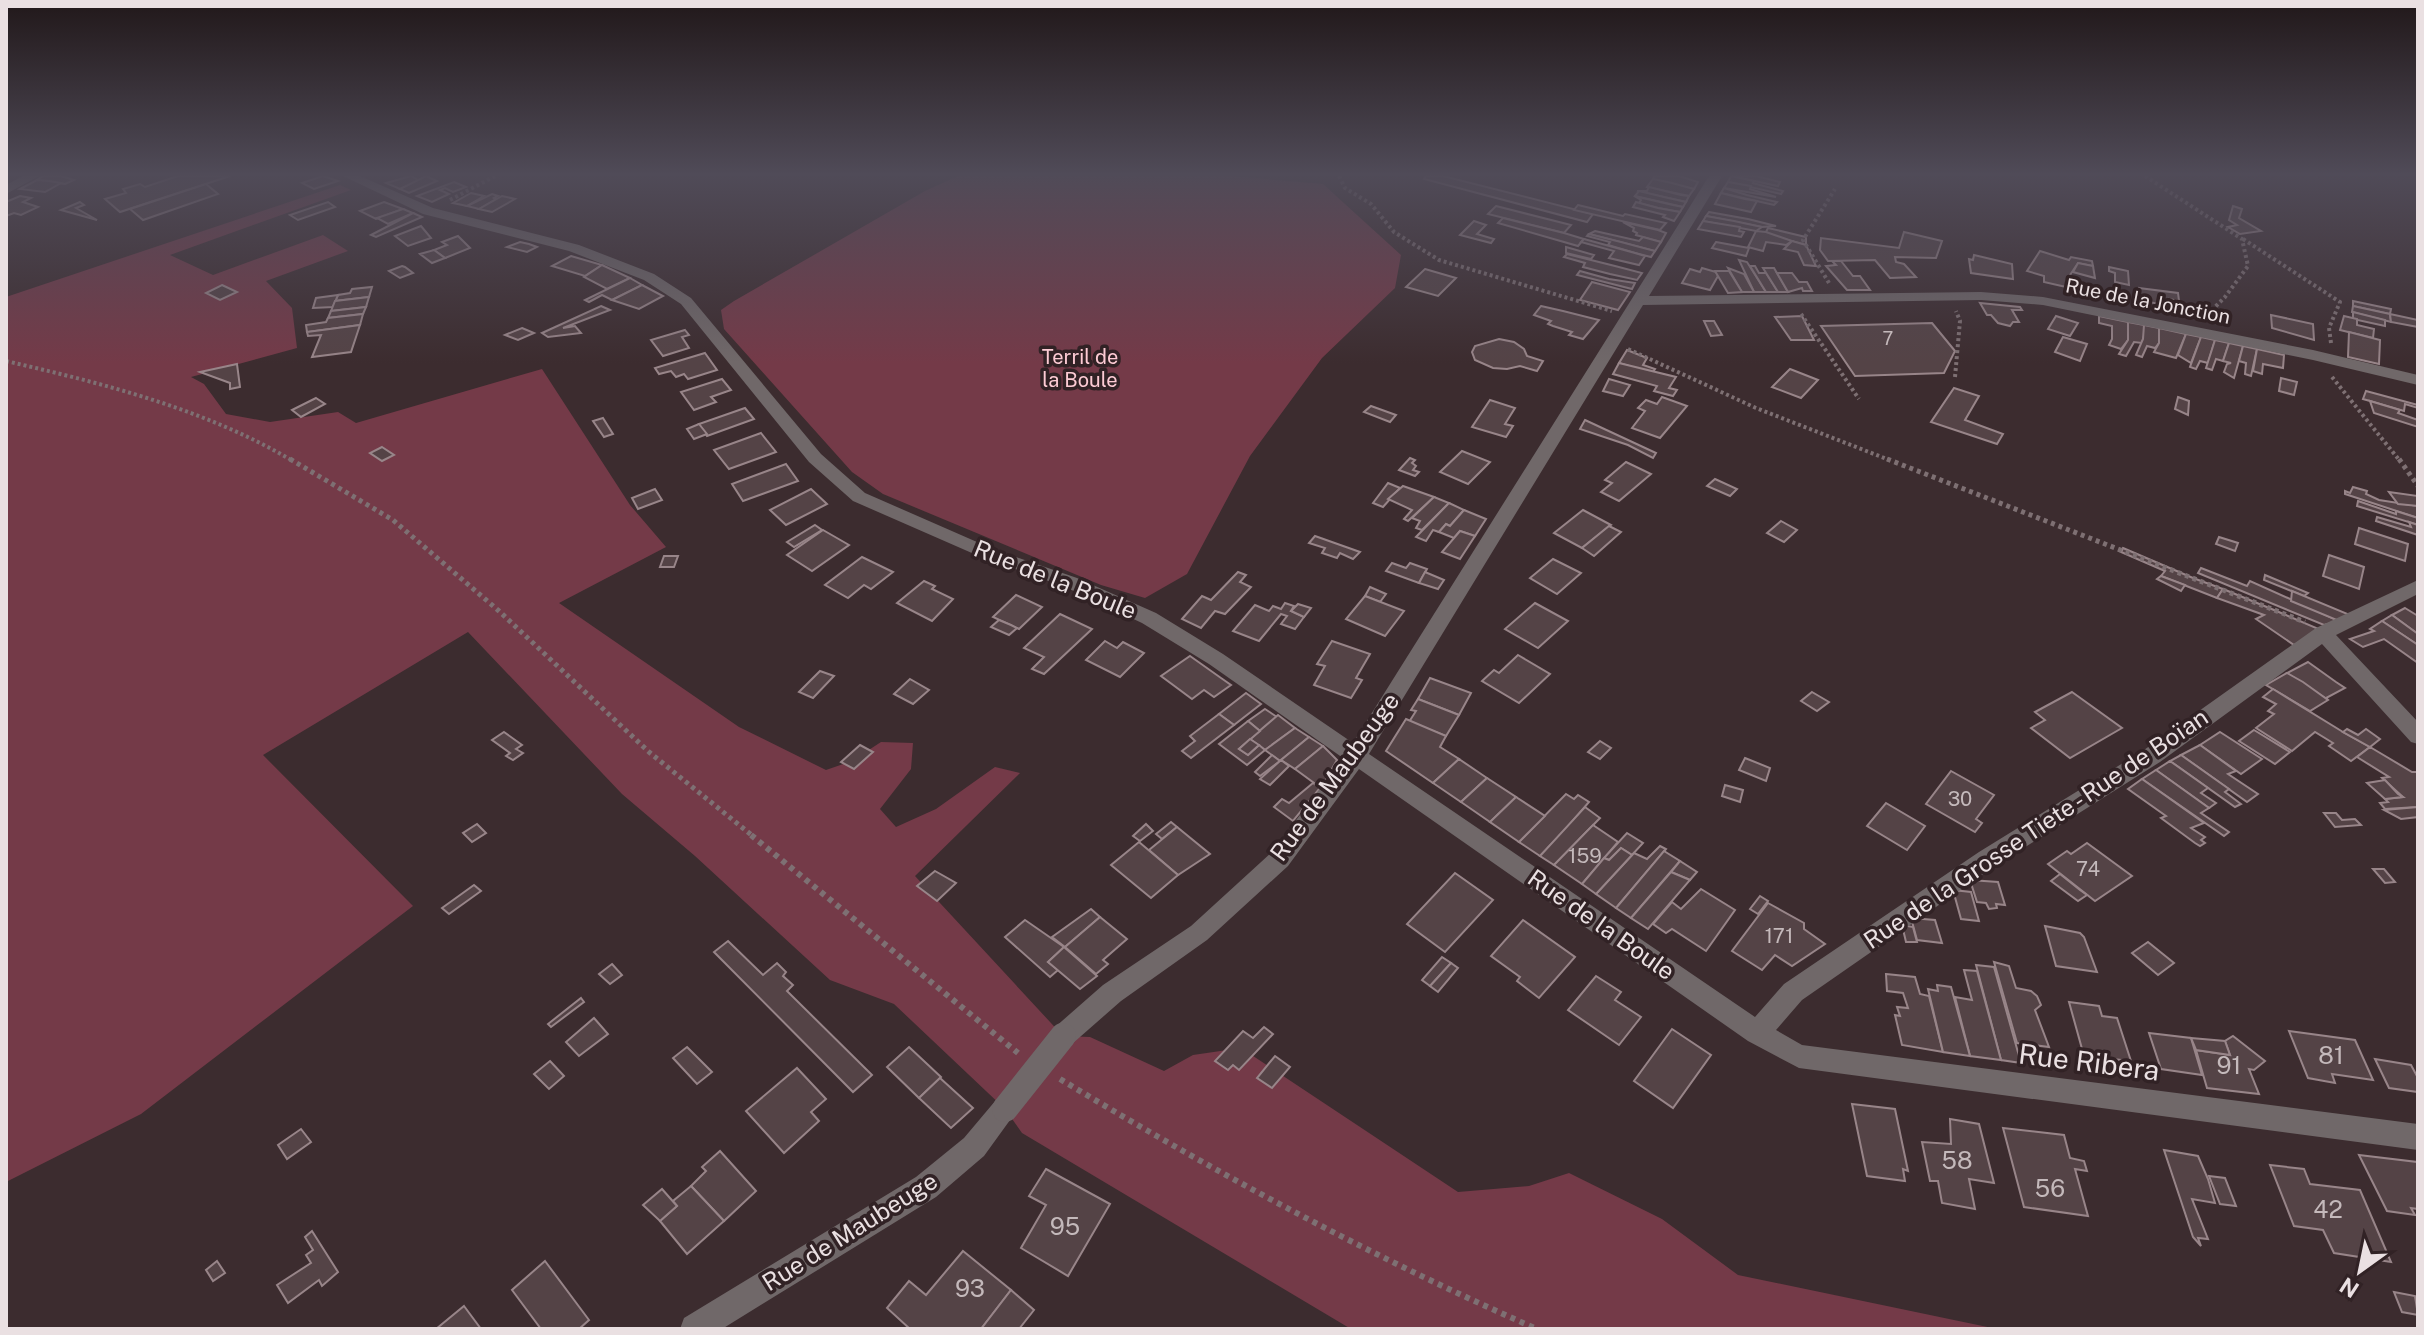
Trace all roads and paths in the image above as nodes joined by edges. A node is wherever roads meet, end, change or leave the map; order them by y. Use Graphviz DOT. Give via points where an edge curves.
graph roads {
  1 [pos="536,238"];
  2 [pos="1404,238"];
  3 [pos="1677,238"];
  4 [pos="1804,238"];
  5 [pos="2242,239"];
  6 [pos="1949,296"];
  7 [pos="1838,297"];
  8 [pos="1790,298"];
  9 [pos="1633,308"];
  10 [pos="2192,330"];
  11 [pos="1611,343"];
  12 [pos="2313,355"];
  13 [pos="2333,360"];
  14 [pos="6,361"];
  15 [pos="1955,377"];
  16 [pos="2418,380"];
  17 [pos="1859,399"];
  18 [pos="2418,486"];
  19 [pos="2418,586"];
  20 [pos="2323,633"];
  21 [pos="2418,736"];
  22 [pos="1357,755"];
  23 [pos="1757,1033"];
  24 [pos="1028,1059"];
  25 [pos="1053,1075"];
  26 [pos="2418,1137"];
  27 [pos="695,1329"];
  28 [pos="1537,1329"];
  1 -- 22 [label="street, Rue de la Boule" via="649,277 686,301 815,458 859,497 1149,618"];
  2 -- 9 [label="path" via="1439,260"];
  3 -- 9 [label="street, Rue de Maubeuge"];
  4 -- 7 [label="path"];
  5 -- 10 [label="path" via="2248,266"];
  5 -- 13 [label="path" via="2340,302 2329,328"];
  6 -- 7 [label="street, Rue de la Jonction"];
  6 -- 10 [label="street, Rue de la Jonction" via="2043,301"];
  6 -- 15 [label="path" via="1960,321"];
  7 -- 8 [label="street, Rue de la Jonction"];
  8 -- 9 [label="street, Rue de la Jonction"];
  8 -- 17 [label="path"];
  9 -- 11 [label="street, Rue de Maubeuge"];
  10 -- 12 [label="street, Rue de la Jonction"];
  11 -- 20 [label="path" via="1756,408"];
  11 -- 22 [label="street, Rue de Maubeuge"];
  12 -- 13 [label="street, Rue de la Jonction"];
  12 -- 18 [label="path"];
  13 -- 16 [label="street, Rue de la Jonction"];
  14 -- 24 [label="path" via="93,382 217,423 263,443 393,520 649,752"];
  19 -- 20 [label="street, Rue de la Grosse Tiete - Rue de Boïan"];
  20 -- 21 [label="street"];
  20 -- 23 [label="street, Rue de la Grosse Tiete - Rue de Boïan" via="2152,756 1987,859 1793,992"];
  22 -- 23 [label="street, Rue de la Boule"];
  22 -- 27 [label="street, Rue de Maubeuge, bridge" via="1280,859 1199,933 1112,993 1063,1036 974,1147 926,1187"];
  23 -- 26 [label="street, Rue Ribera" via="1799,1056"];
  25 -- 28 [label="path" via="1196,1160 1435,1286"];
}
